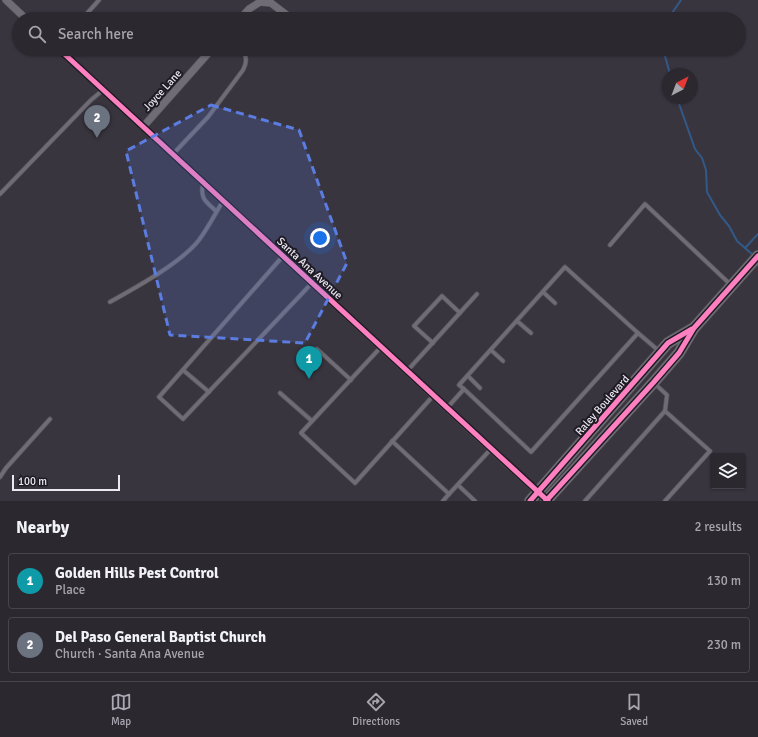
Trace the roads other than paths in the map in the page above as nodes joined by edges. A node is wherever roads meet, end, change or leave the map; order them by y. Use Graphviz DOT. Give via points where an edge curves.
graph roads {
  1 [pos="6,0"];
  2 [pos="99,0"];
  3 [pos="19,12"];
  4 [pos="88,12"];
  5 [pos="248,12"];
  6 [pos="282,12"];
  7 [pos="67,56"];
  8 [pos="206,56"];
  9 [pos="246,56"];
  10 [pos="104,90"];
  11 [pos="143,127"];
  12 [pos="173,154"];
  13 [pos="203,182"];
  14 [pos="0,194"];
  15 [pos="223,201"];
  16 [pos="216,212"];
  17 [pos="610,245"];
  18 [pos="283,256"];
  19 [pos="758,256"];
  20 [pos="312,283"];
  21 [pos="732,286"];
  22 [pos="543,292"];
  23 [pos="477,294"];
  24 [pos="110,302"];
  25 [pos="555,303"];
  26 [pos="460,313"];
  27 [pos="517,321"];
  28 [pos="694,328"];
  29 [pos="531,333"];
  30 [pos="638,333"];
  31 [pos="433,343"];
  32 [pos="381,347"];
  33 [pos="317,349"];
  34 [pos="491,350"];
  35 [pos="661,352"];
  36 [pos="503,361"];
  37 [pos="183,370"];
  38 [pos="407,371"];
  39 [pos="468,376"];
  40 [pos="350,380"];
  41 [pos="653,382"];
  42 [pos="480,388"];
  43 [pos="464,389"];
  44 [pos="209,392"];
  45 [pos="280,393"];
  46 [pos="434,396"];
  47 [pos="447,408"];
  48 [pos="665,411"];
  49 [pos="50,419"];
  50 [pos="312,421"];
  51 [pos="392,442"];
  52 [pos="491,449"];
  53 [pos="0,478"];
  54 [pos="458,485"];
  55 [pos="449,494"];
  56 [pos="543,499"];
  57 [pos="443,501"];
  58 [pos="475,501"];
  59 [pos="530,501"];
  60 [pos="585,501"];
  61 [pos="665,501"];
  1 -- 3 [label="street"];
  2 -- 4 [label="lane"];
  5 -- 6 [label="street" via="260,2 271,4"];
  7 -- 10 [label="street, Santa Ana Avenue"];
  8 -- 11 [label="street, Joyce Lane"];
  9 -- 12 [label="lane" via="243,70 208,117"];
  10 -- 11 [label="street, Santa Ana Avenue"];
  10 -- 14 [label="lane" via="91,100"];
  11 -- 12 [label="street, Santa Ana Avenue"];
  12 -- 13 [label="street, Santa Ana Avenue"];
  13 -- 15 [label="street, Santa Ana Avenue"];
  13 -- 16 [label="lane" via="201,192 204,200"];
  15 -- 16 [label="lane"];
  15 -- 18 [label="street, Santa Ana Avenue"];
  16 -- 24 [label="lane" via="198,240 187,251 162,270"];
  17 -- 21 [label="lane" via="645,204"];
  18 -- 20 [label="street, Santa Ana Avenue"];
  18 -- 37 [label="lane"];
  19 -- 21 [label="street, Raley Boulevard"];
  20 -- 32 [label="street, Santa Ana Avenue"];
  20 -- 44 [label="lane"];
  21 -- 28 [label="street, Raley Boulevard"];
  22 -- 25 [label="lane"];
  22 -- 27 [label="lane"];
  22 -- 30 [label="lane" via="565,267"];
  23 -- 26 [label="lane"];
  26 -- 31 [label="lane"];
  26 -- 31 [label="lane" via="442,296 414,326"];
  27 -- 29 [label="lane"];
  27 -- 34 [label="lane"];
  28 -- 35 [label="street, Raley Boulevard" via="668,343"];
  28 -- 41 [label="street, Raley Boulevard" via="679,353"];
  30 -- 35 [label="lane"];
  30 -- 43 [label="lane" via="531,452"];
  31 -- 38 [label="lane"];
  32 -- 38 [label="street, Santa Ana Avenue"];
  32 -- 40 [label="lane"];
  33 -- 40 [label="lane"];
  34 -- 36 [label="lane"];
  34 -- 39 [label="lane"];
  35 -- 56 [label="street, Raley Boulevard" via="603,418 602,428 556,480"];
  37 -- 44 [label="lane"];
  37 -- 44 [label="lane" via="159,397 183,420"];
  38 -- 46 [label="street, Santa Ana Avenue"];
  39 -- 42 [label="lane"];
  39 -- 43 [label="lane" via="459,385"];
  40 -- 50 [label="lane"];
  41 -- 48 [label="lane" via="667,395"];
  41 -- 56 [label="street, Raley Boulevard"];
  43 -- 47 [label="lane"];
  45 -- 50 [label="lane"];
  46 -- 47 [label="street, Santa Ana Avenue"];
  46 -- 51 [label="lane"];
  47 -- 52 [label="street, Santa Ana Avenue"];
  48 -- 60 [label="lane"];
  48 -- 61 [label="lane" via="710,451"];
  49 -- 53 [label="lane"];
  50 -- 51 [label="lane" via="301,433 355,483"];
  51 -- 55 [label="lane"];
  52 -- 54 [label="lane"];
  52 -- 56 [label="street, Santa Ana Avenue"];
  54 -- 55 [label="lane"];
  54 -- 58 [label="lane"];
  55 -- 57 [label="lane"];
  56 -- 59 [label="street, Raley Boulevard"];
}
